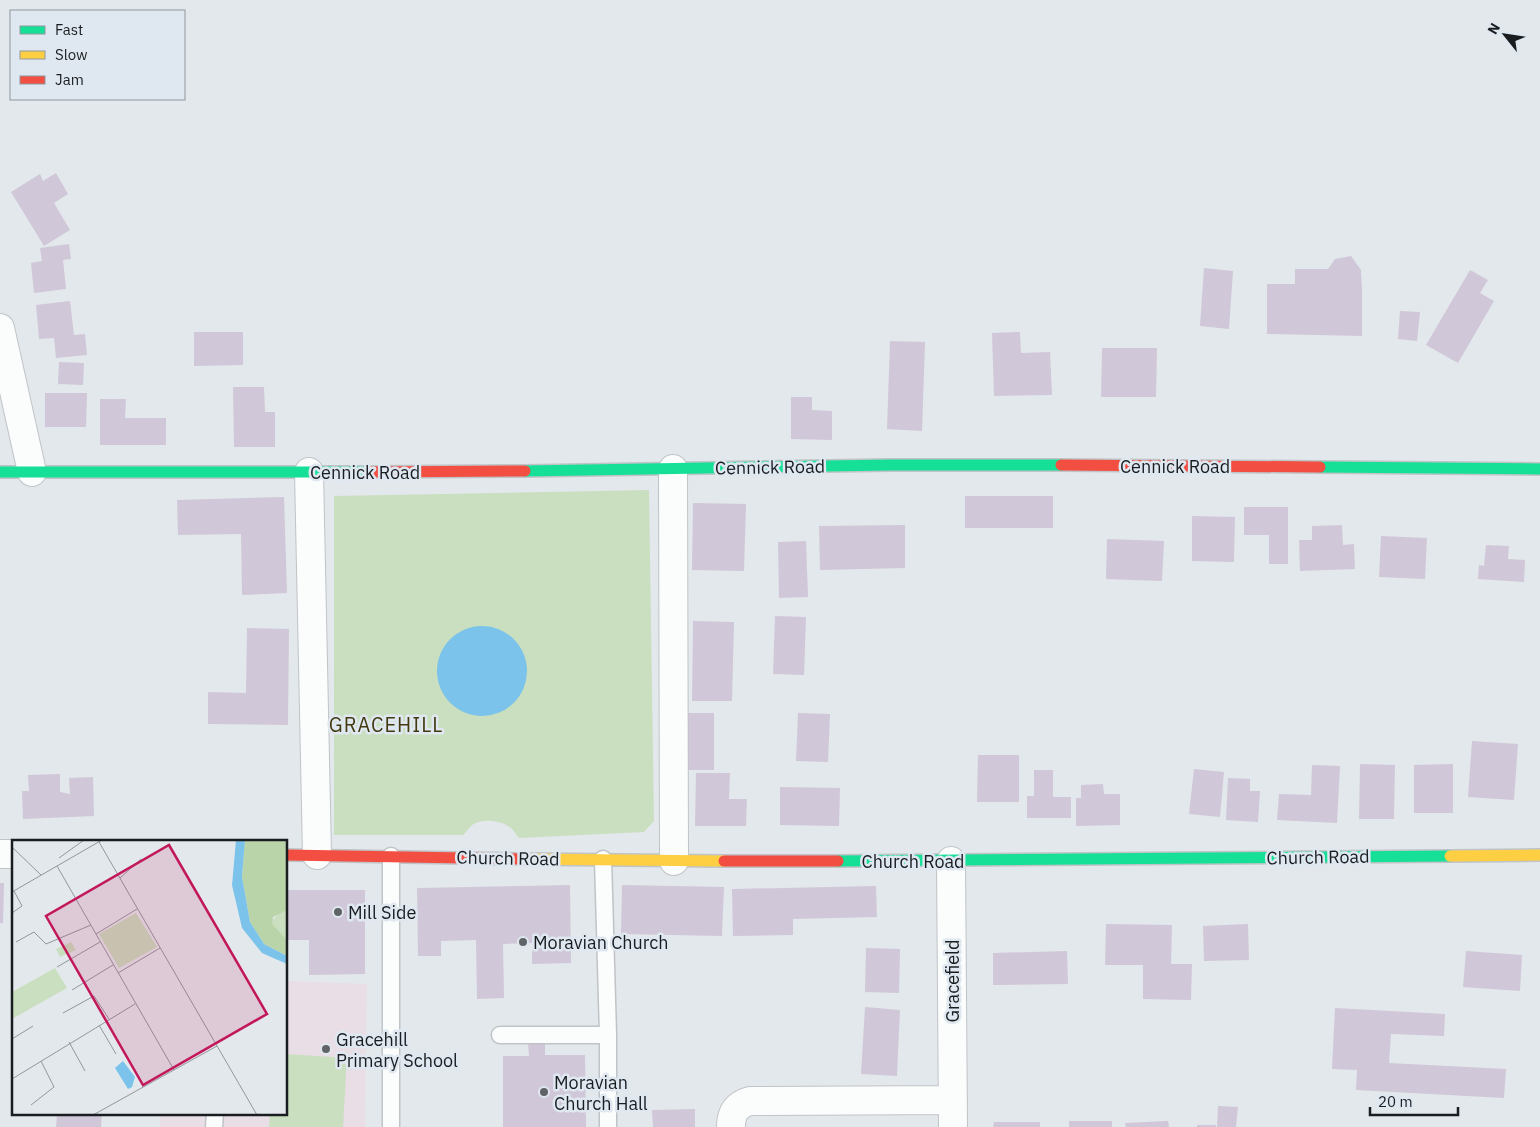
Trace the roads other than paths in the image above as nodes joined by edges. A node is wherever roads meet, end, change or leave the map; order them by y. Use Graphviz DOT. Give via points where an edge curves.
graph roads {
  1 [pos="0,328"];
  2 [pos="1540,469"];
  3 [pos="673,470"];
  4 [pos="0,472"];
  5 [pos="32,472"];
  6 [pos="309,472"];
  7 [pos="288,854"];
  8 [pos="317,855"];
  9 [pos="1540,855"];
  10 [pos="391,856"];
  11 [pos="603,859"];
  12 [pos="674,861"];
  13 [pos="951,861"];
  14 [pos="500,1035"];
  15 [pos="608,1035"];
  16 [pos="953,1100"];
  17 [pos="215,1114"];
  18 [pos="214,1127"];
  19 [pos="391,1127"];
  20 [pos="608,1127"];
  21 [pos="730,1127"];
  22 [pos="953,1127"];
  1 -- 5 [label="street"];
  2 -- 3 [label="street, Cennick Road" via="780,466"];
  3 -- 6 [label="street, Cennick Road"];
  3 -- 12 [label="street"];
  4 -- 5 [label="street, Cennick Road"];
  5 -- 6 [label="street, Cennick Road"];
  6 -- 8 [label="street"];
  7 -- 8 [label="street, Church Road"];
  8 -- 10 [label="street, Church Road"];
  9 -- 13 [label="street, Church Road"];
  10 -- 11 [label="street, Church Road"];
  10 -- 19 [label="lane"];
  11 -- 12 [label="street, Church Road"];
  11 -- 15 [label="lane"];
  12 -- 13 [label="street, Church Road"];
  13 -- 16 [label="street, Gracefield"];
  14 -- 15 [label="lane"];
  15 -- 20 [label="lane"];
  16 -- 21 [label="street" via="750,1101 734,1111"];
  16 -- 22 [label="street, Gracefield"];
  17 -- 18 [label="lane"];
}
